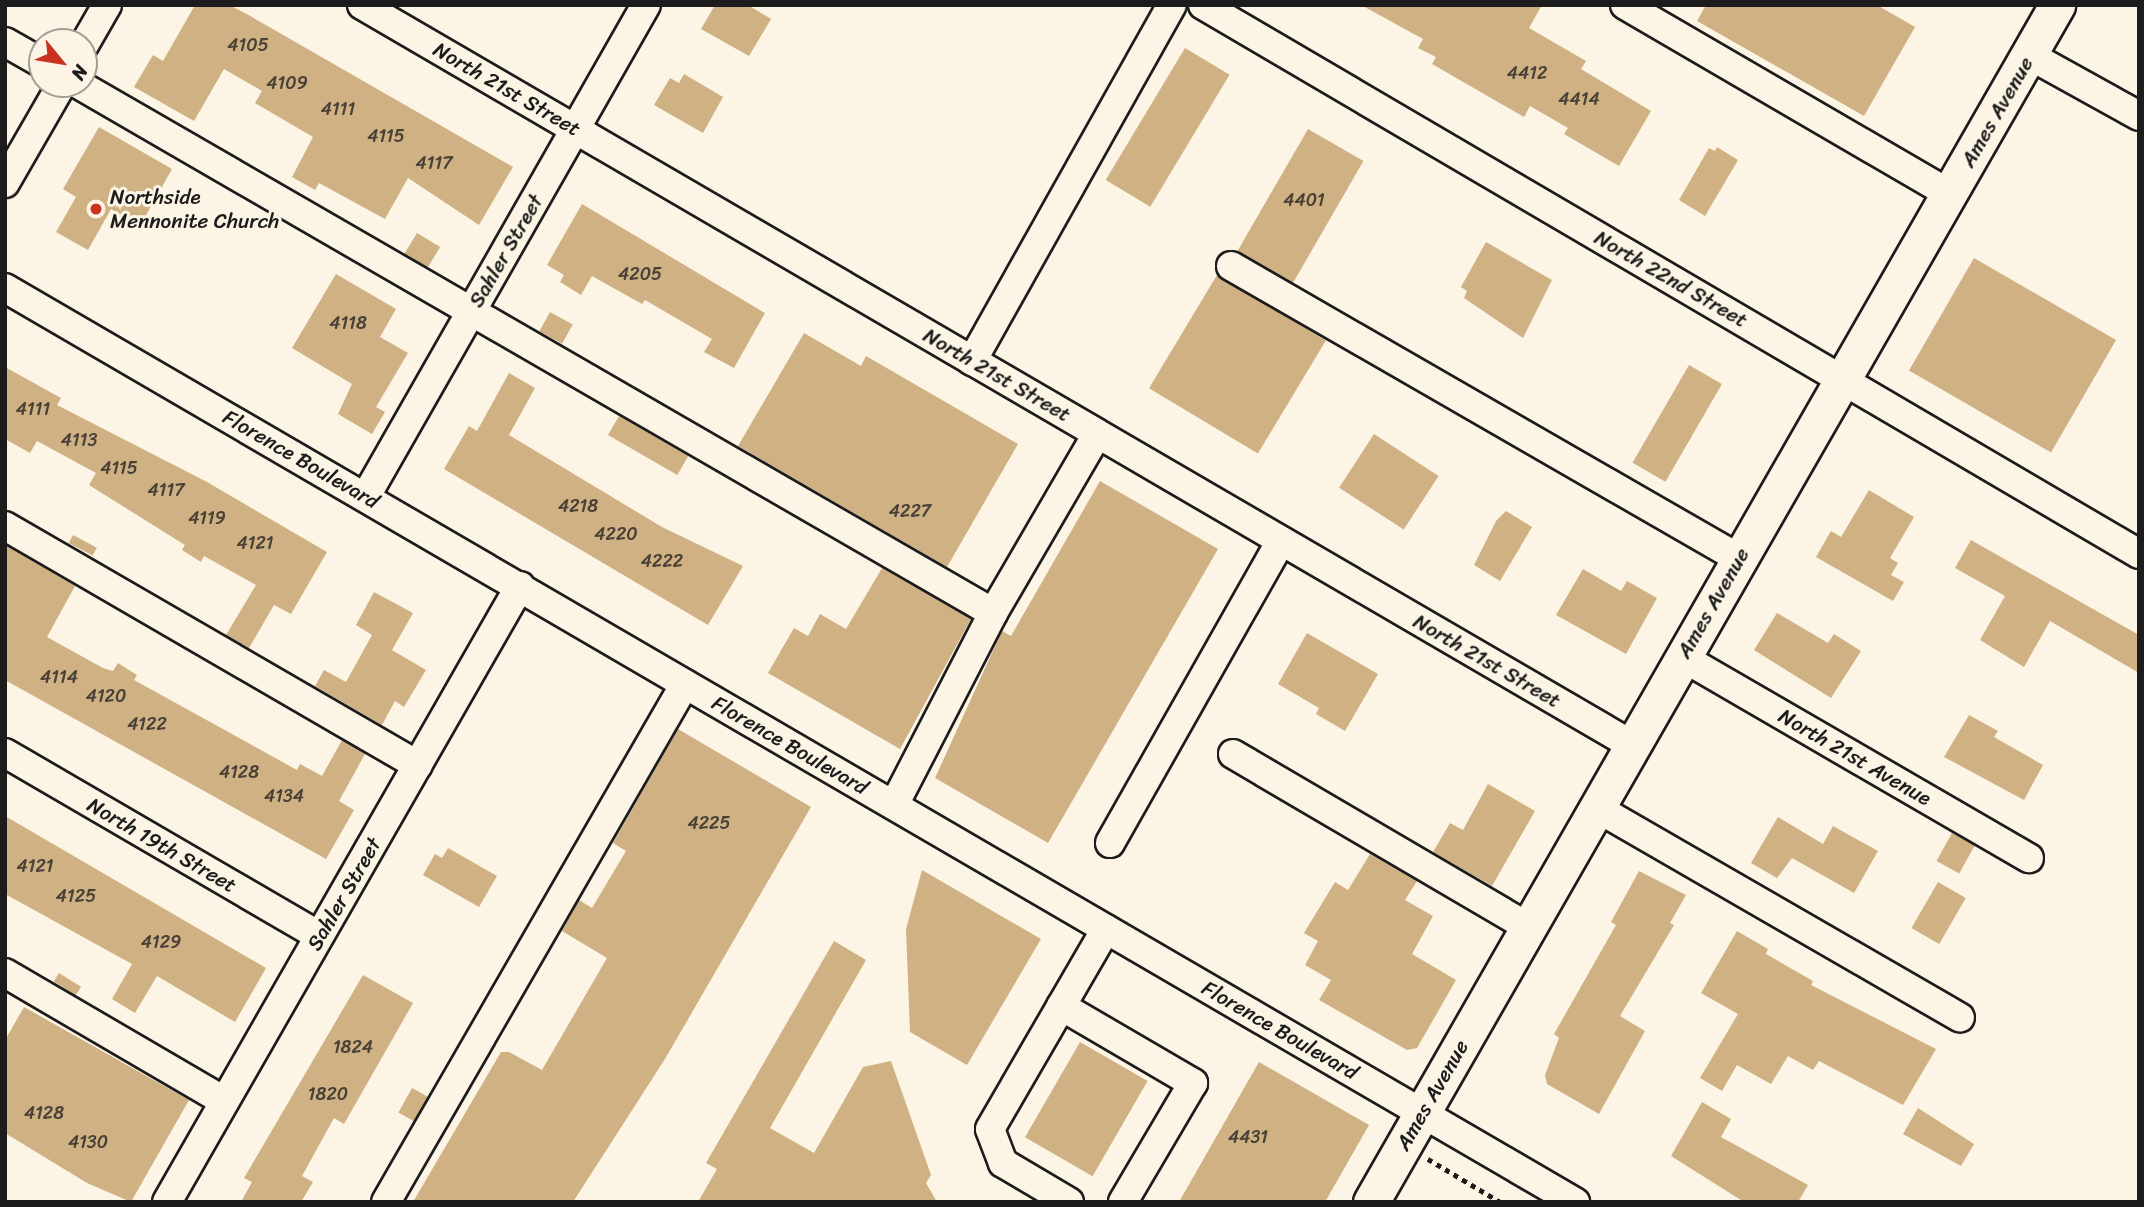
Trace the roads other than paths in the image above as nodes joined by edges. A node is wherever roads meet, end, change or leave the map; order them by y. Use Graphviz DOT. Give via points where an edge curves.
graph roads {
  1 [pos="107,5"];
  2 [pos="362,5"];
  3 [pos="646,5"];
  4 [pos="1172,5"];
  5 [pos="1202,5"];
  6 [pos="1625,5"];
  7 [pos="2050,8"];
  8 [pos="94,28"];
  9 [pos="5,42"];
  10 [pos="28,55"];
  11 [pos="2029,55"];
  12 [pos="98,96"];
  13 [pos="54,98"];
  14 [pos="2139,116"];
  15 [pos="576,130"];
  16 [pos="5,183"];
  17 [pos="1950,194"];
  18 [pos="1231,266"];
  19 [pos="5,288"];
  20 [pos="471,312"];
  21 [pos="972,361"];
  22 [pos="1842,379"];
  23 [pos="1097,434"];
  24 [pos="366,496"];
  25 [pos="5,526"];
  26 [pos="1281,541"];
  27 [pos="2139,554"];
  28 [pos="1738,558"];
  29 [pos="520,586"];
  30 [pos="993,613"];
  31 [pos="1682,657"];
  32 [pos="685,684"];
  33 [pos="1632,745"];
  34 [pos="5,753"];
  35 [pos="1233,754"];
  36 [pos="418,765"];
  37 [pos="894,805"];
  38 [pos="1597,808"];
  39 [pos="1110,843"];
  40 [pos="2029,858"];
  41 [pos="1528,927"];
  42 [pos="1106,929"];
  43 [pos="319,936"];
  44 [pos="5,973"];
  45 [pos="1061,1006"];
  46 [pos="1960,1018"];
  47 [pos="224,1101"];
  48 [pos="1422,1112"];
  49 [pos="167,1202"];
  50 [pos="386,1202"];
  51 [pos="1069,1202"];
  52 [pos="1123,1202"];
  53 [pos="1371,1202"];
  54 [pos="1575,1202"];
  1 -- 8 [label="street"];
  2 -- 15 [label="street, North 21st Street"];
  3 -- 15 [label="street, Sahler Street"];
  4 -- 21 [label="street"];
  5 -- 22 [label="street, North 22nd Street"];
  6 -- 17 [label="street"];
  7 -- 11 [label="main road, Ames Avenue"];
  9 -- 10 [label="street"];
  11 -- 14 [label="street"];
  11 -- 17 [label="main road, Ames Avenue"];
  12 -- 20 [label="street"];
  13 -- 16 [label="street"];
  15 -- 20 [label="street, Sahler Street"];
  15 -- 21 [label="street, North 21st Street"];
  17 -- 22 [label="main road, Ames Avenue"];
  18 -- 28 [label="street"];
  19 -- 24 [label="street, Florence Boulevard"];
  20 -- 24 [label="street, Sahler Street"];
  20 -- 30 [label="street"];
  21 -- 23 [label="street, North 21st Street"];
  22 -- 27 [label="street, North 22nd Street"];
  22 -- 28 [label="main road, Ames Avenue"];
  23 -- 26 [label="street, North 21st Street"];
  23 -- 30 [label="street"];
  24 -- 29 [label="street, Florence Boulevard"];
  25 -- 36 [label="street"];
  26 -- 33 [label="street, North 21st Street"];
  26 -- 39 [label="street"];
  28 -- 31 [label="main road, Ames Avenue"];
  29 -- 32 [label="street, Florence Boulevard"];
  29 -- 36 [label="street, Sahler Street"];
  30 -- 37 [label="street"];
  31 -- 33 [label="main road, Ames Avenue"];
  31 -- 40 [label="street, North 21st Avenue"];
  32 -- 37 [label="street, Florence Boulevard"];
  32 -- 50 [label="street"];
  33 -- 38 [label="main road, Ames Avenue"];
  34 -- 43 [label="street, North 19th Street"];
  35 -- 41 [label="street"];
  36 -- 43 [label="street, Sahler Street"];
  37 -- 42 [label="street, Florence Boulevard"];
  38 -- 41 [label="main road, Ames Avenue"];
  38 -- 46 [label="street"];
  41 -- 48 [label="main road, Ames Avenue"];
  42 -- 45 [label="street"];
  42 -- 48 [label="street, Florence Boulevard"];
  43 -- 47 [label="street, Sahler Street"];
  44 -- 47 [label="street"];
  45 -- 51 [label="street" via="990,1129 1003,1163"];
  45 -- 52 [label="street" via="1193,1083"];
  47 -- 49 [label="street, Sahler Street"];
  48 -- 53 [label="main road, Ames Avenue"];
  48 -- 54 [label="street, Florence Boulevard"];
}
